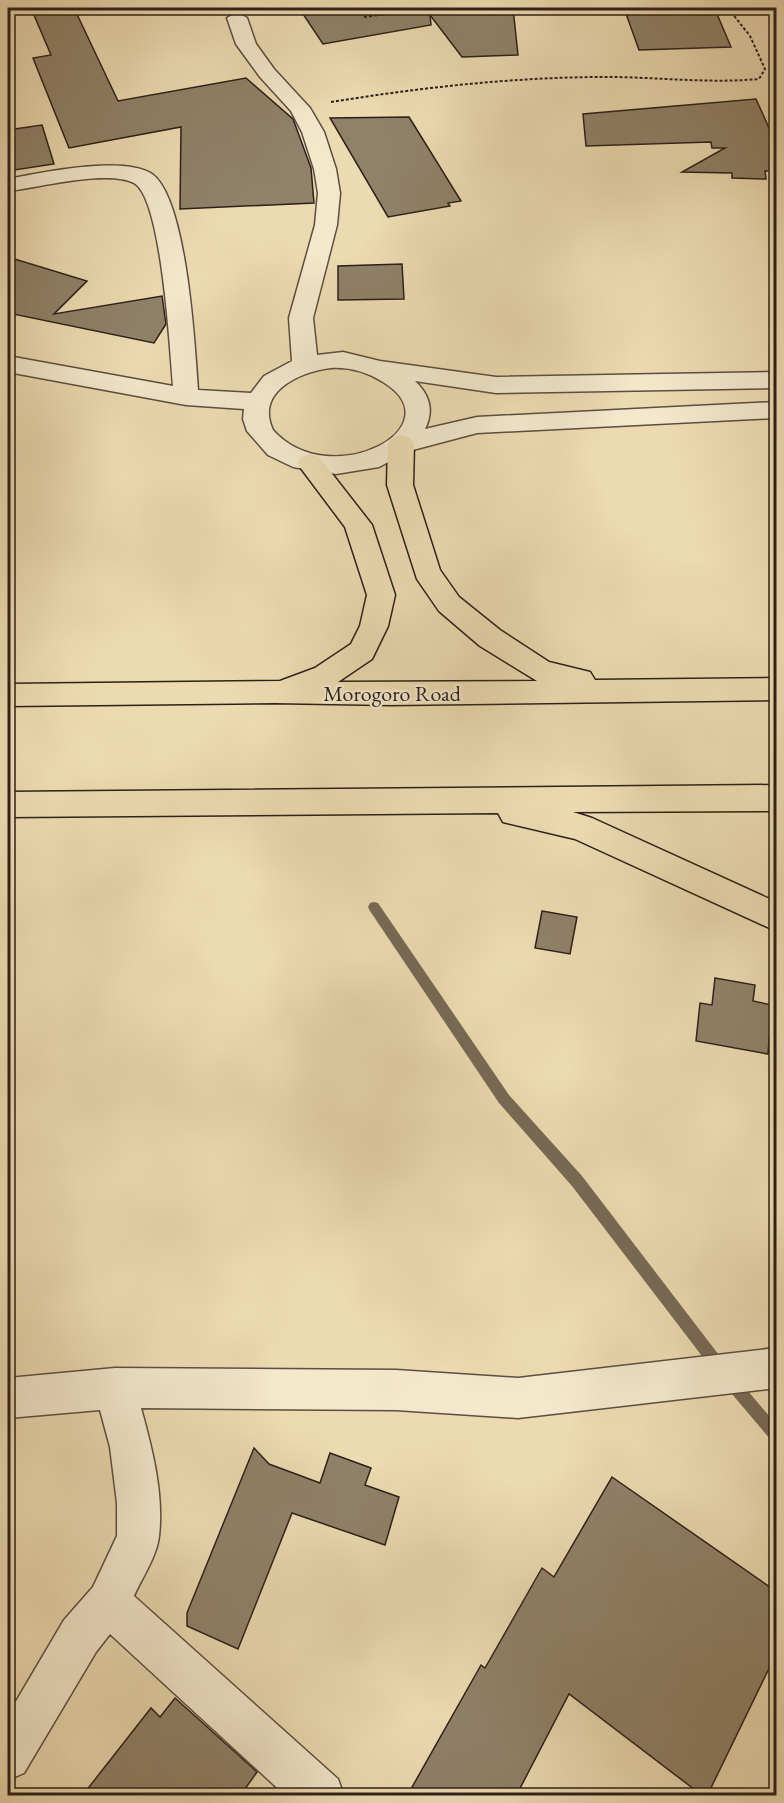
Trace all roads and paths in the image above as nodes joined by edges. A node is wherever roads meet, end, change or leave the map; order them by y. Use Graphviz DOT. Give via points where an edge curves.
graph roads {
  1 [pos="429,8"];
  2 [pos="728,8"];
  3 [pos="364,17"];
  4 [pos="237,18"];
  5 [pos="300,108"];
  6 [pos="8,185"];
  7 [pos="8,364"];
  8 [pos="305,364"];
  9 [pos="379,367"];
  10 [pos="777,380"];
  11 [pos="186,397"];
  12 [pos="259,402"];
  13 [pos="777,410"];
  14 [pos="401,444"];
  15 [pos="310,463"];
  16 [pos="777,689"];
  17 [pos="628,691"];
  18 [pos="275,692"];
  19 [pos="8,695"];
  20 [pos="777,798"];
  21 [pos="449,800"];
  22 [pos="8,805"];
  23 [pos="777,916"];
  24 [pos="777,1368"];
  25 [pos="115,1388"];
  26 [pos="8,1398"];
  27 [pos="108,1602"];
  28 [pos="8,1757"];
  29 [pos="321,1796"];
  1 -- 3 [label="path"];
  2 -- 5 [label="path" via="744,26 762,58 765,69 759,79 529,80 429,88"];
  4 -- 5 [label="street" via="246,44"];
  5 -- 8 [label="street" via="313,132 329,193 326,225 302,318"];
  6 -- 11 [label="street" via="109,172 143,179 156,191 163,209 176,290"];
  7 -- 11 [label="street"];
  8 -- 9 [label="street" via="343,360"];
  8 -- 12 [label="street" via="275,379 264,389"];
  9 -- 10 [label="street" via="496,385"];
  9 -- 14 [label="street" via="406,384 418,408 417,421"];
  11 -- 12 [label="street"];
  12 -- 15 [label="street" via="255,414 264,438 284,453"];
  13 -- 14 [label="street" via="477,425"];
  14 -- 15 [label="street" via="369,460 330,465"];
  14 -- 17 [label="highway" via="400,485 427,572 449,604 490,638 541,671"];
  15 -- 18 [label="highway" via="358,525 381,595 374,626 362,651 325,676"];
  16 -- 17 [label="highway, Morogoro Road"];
  17 -- 18 [label="highway, Morogoro Road"];
  18 -- 19 [label="highway, Morogoro Road"];
  20 -- 21 [label="highway"];
  21 -- 22 [label="highway"];
  21 -- 23 [label="highway" via="581,827"];
  24 -- 25 [label="street" via="518,1398 396,1390"];
  25 -- 26 [label="street"];
  25 -- 27 [label="street" via="131,1447 138,1538"];
  27 -- 28 [label="street" via="80,1636"];
  27 -- 29 [label="street"];
}
